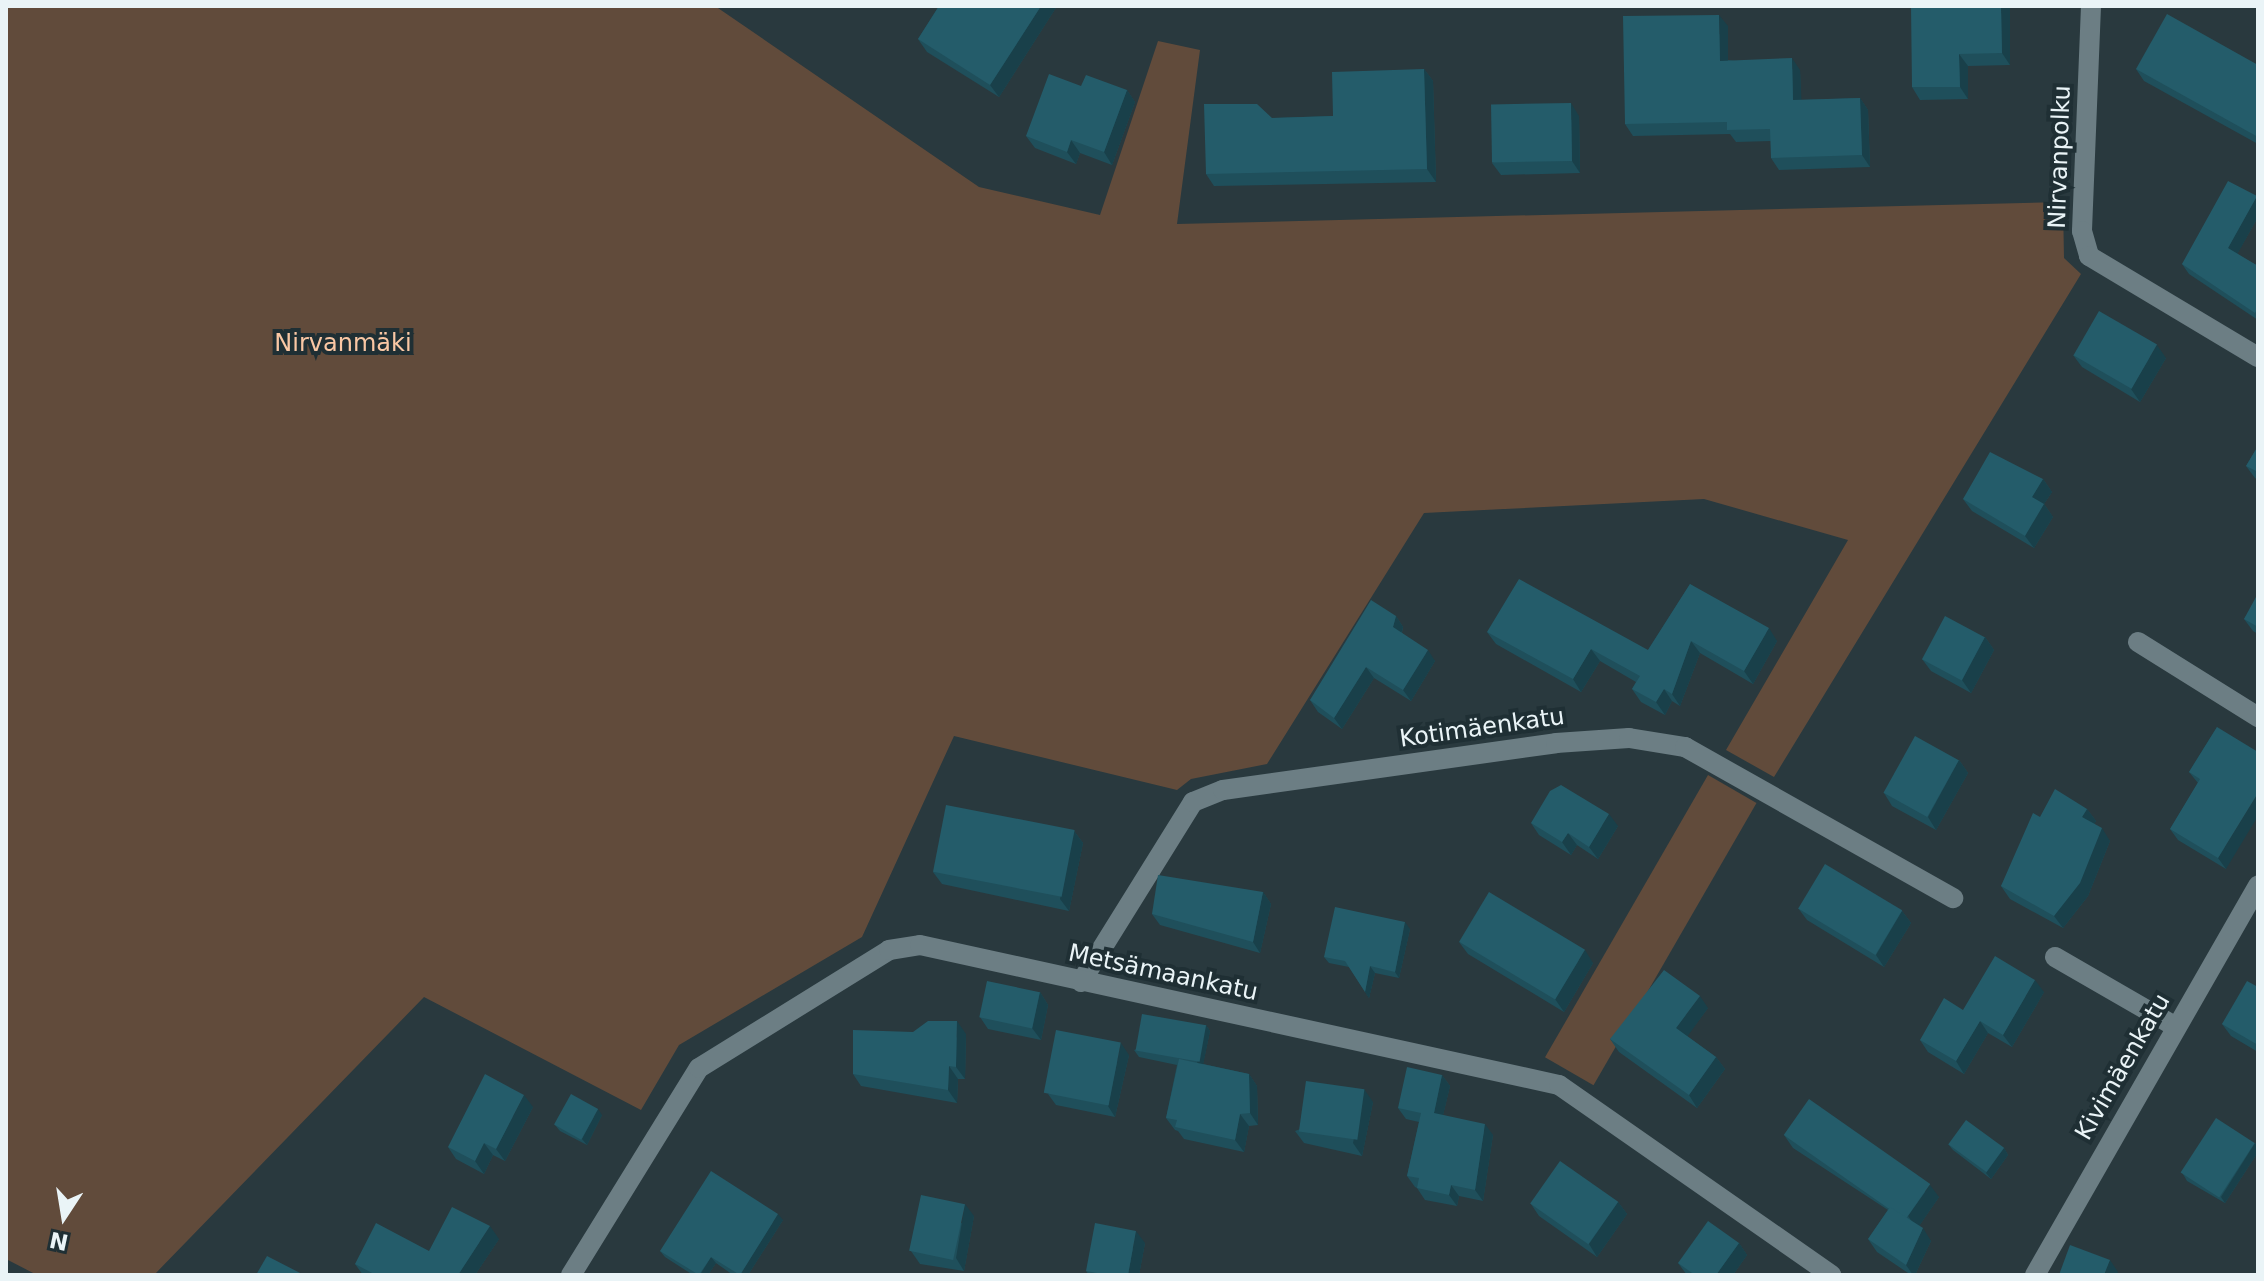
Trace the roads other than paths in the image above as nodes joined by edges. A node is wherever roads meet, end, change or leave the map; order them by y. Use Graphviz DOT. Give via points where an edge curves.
graph roads {
  1 [pos="2091,6"];
  2 [pos="2258,357"];
  3 [pos="2138,642"];
  4 [pos="2258,717"];
  5 [pos="2258,885"];
  6 [pos="1953,898"];
  7 [pos="2055,957"];
  8 [pos="1081,982"];
  9 [pos="2176,1027"];
  10 [pos="571,1275"];
  11 [pos="1831,1275"];
  12 [pos="2035,1275"];
  1 -- 2 [label="street, Nirvanpolku" via="2082,231 2089,256"];
  3 -- 4 [label="street"];
  5 -- 9 [label="street, Kivimäenkatu"];
  6 -- 8 [label="street, Kotimäenkatu" via="1685,747 1629,738 1556,743 1223,790 1193,802"];
  7 -- 9 [label="street"];
  8 -- 10 [label="street, Metsämaankatu" via="920,945 889,950 693,1074"];
  8 -- 11 [label="street, Metsämaankatu" via="1559,1085"];
  9 -- 12 [label="street, Kivimäenkatu"];
}
